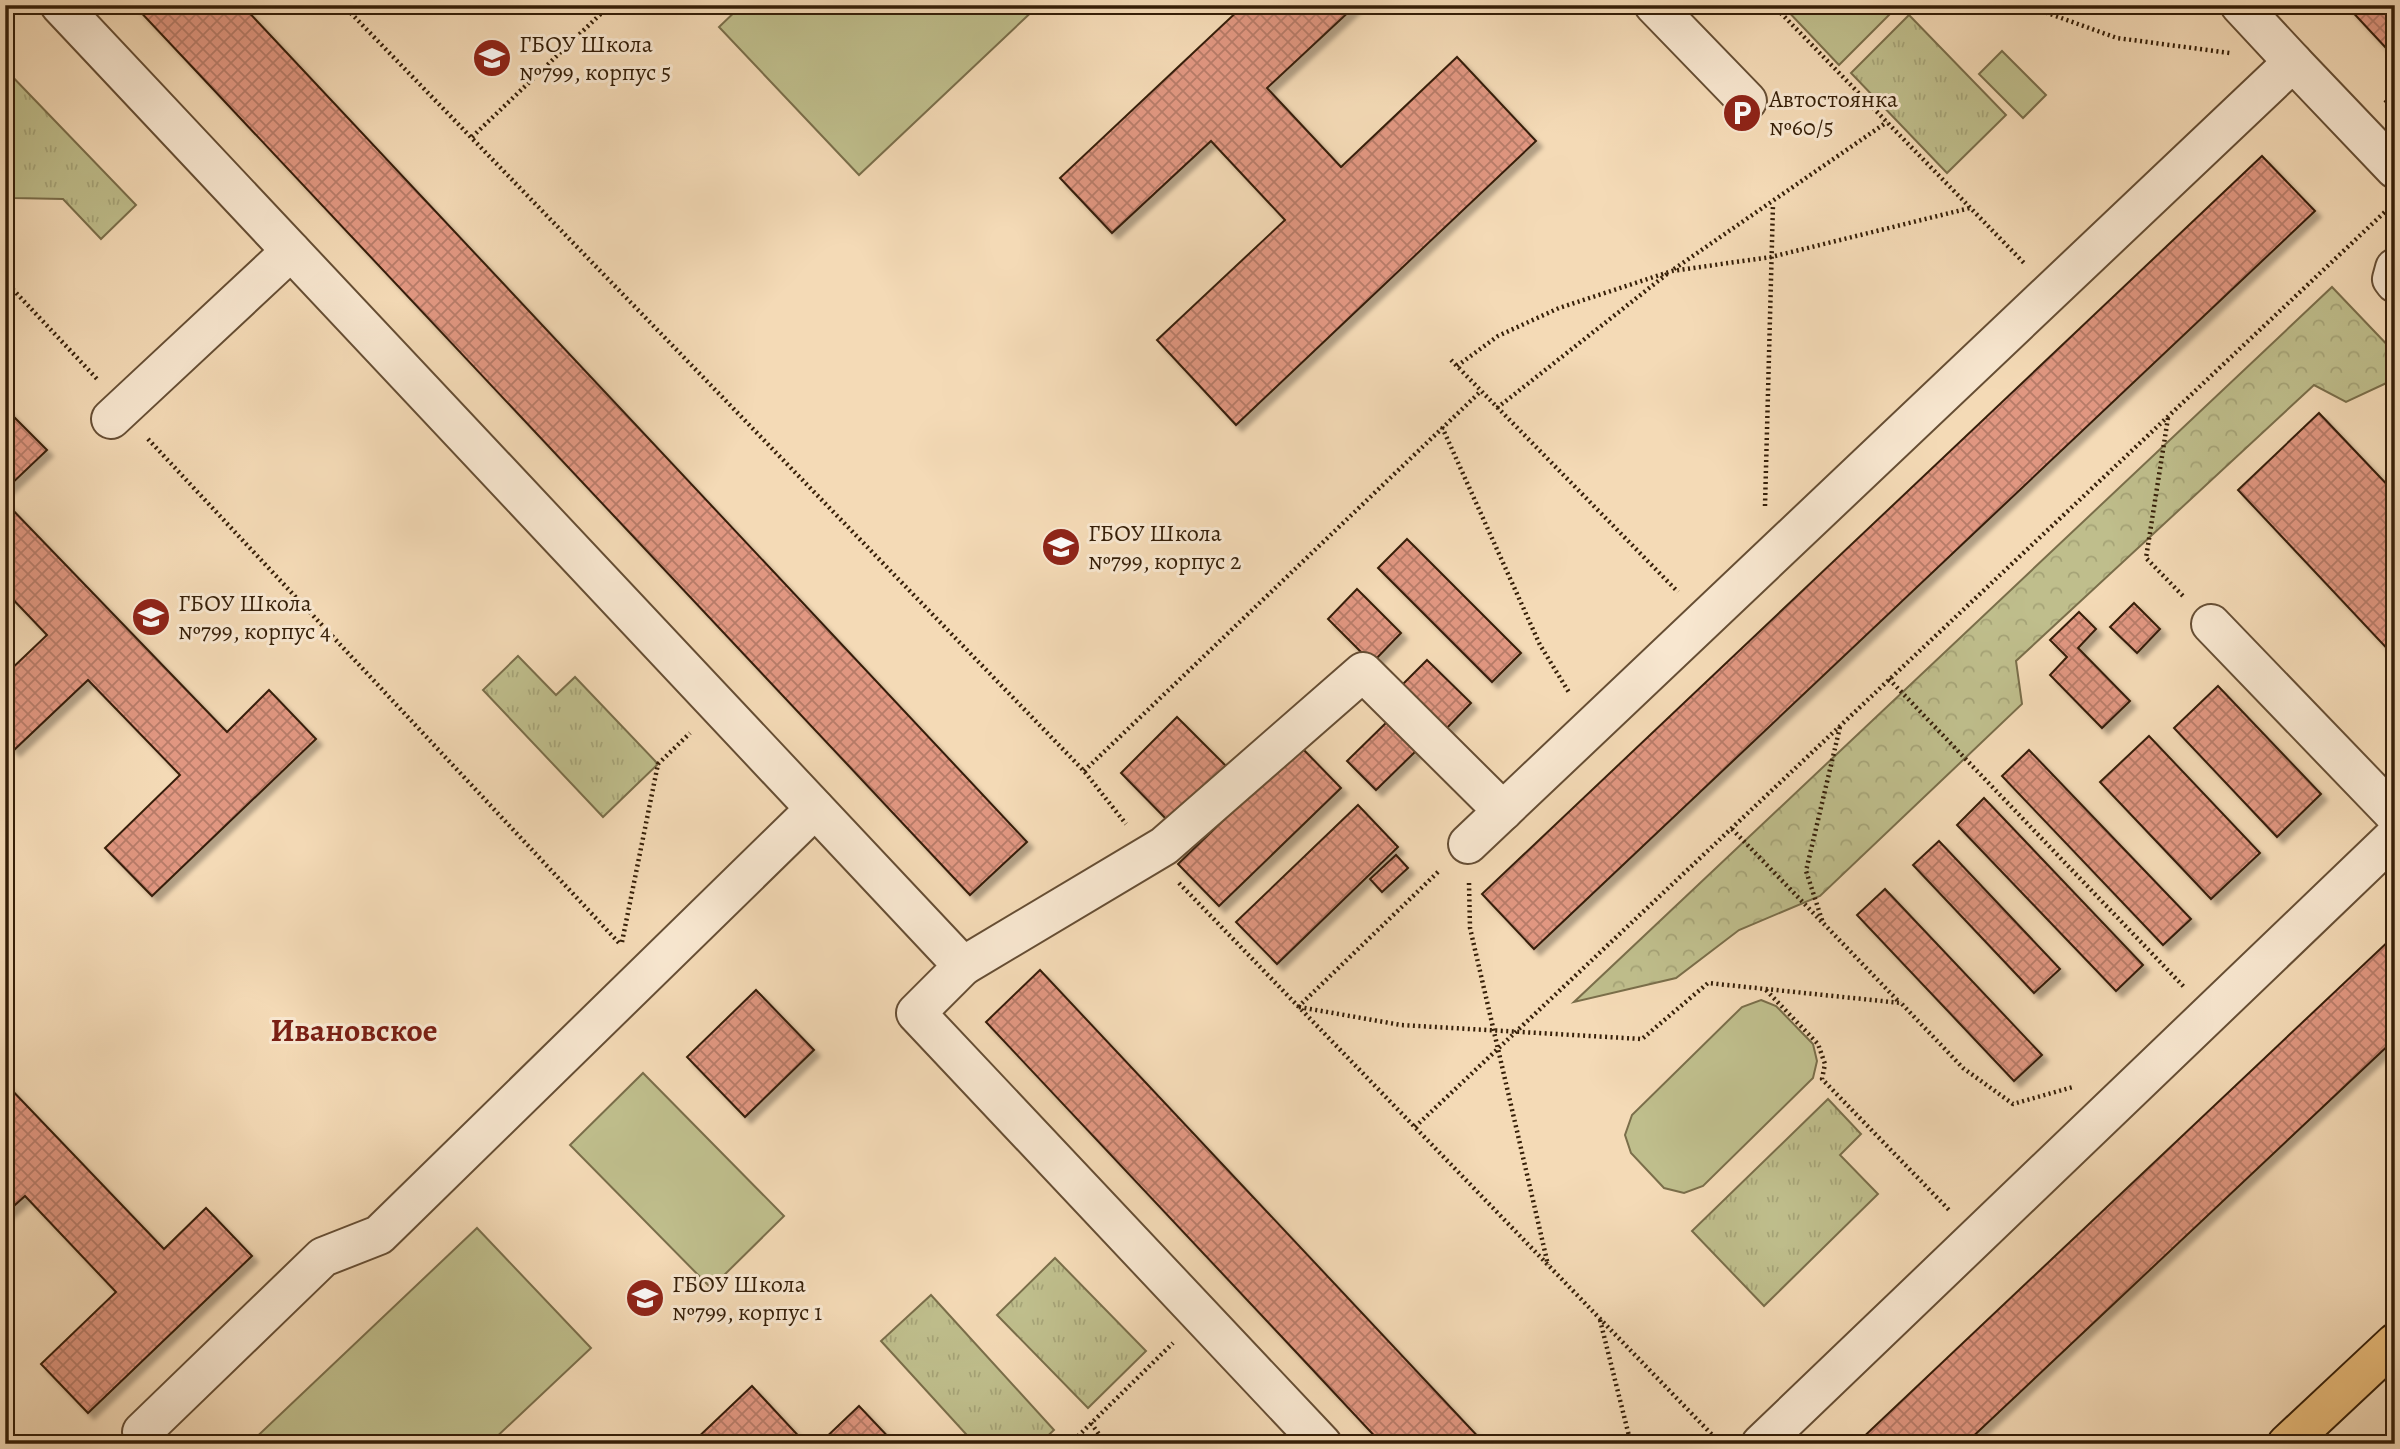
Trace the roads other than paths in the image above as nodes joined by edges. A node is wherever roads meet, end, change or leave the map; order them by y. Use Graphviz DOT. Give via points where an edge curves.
graph roads {
  1 [pos="60,5"];
  2 [pos="1654,5"];
  3 [pos="2239,5"];
  4 [pos="2293,62"];
  5 [pos="1747,101"];
  6 [pos="2395,169"];
  7 [pos="291,251"];
  8 [pos="2395,268"];
  9 [pos="2395,283"];
  10 [pos="119,412"];
  11 [pos="2211,624"];
  12 [pos="815,809"];
  13 [pos="1503,811"];
  14 [pos="2395,815"];
  15 [pos="2395,836"];
  16 [pos="1468,844"];
  17 [pos="963,965"];
  18 [pos="2395,1343"];
  19 [pos="142,1432"];
  20 [pos="1322,1444"];
  21 [pos="1761,1444"];
  22 [pos="2287,1444"];
  1 -- 7 [label="lane"];
  2 -- 5 [label="lane"];
  3 -- 4 [label="lane"];
  4 -- 6 [label="lane"];
  4 -- 13 [label="lane"];
  7 -- 10 [label="lane"];
  7 -- 12 [label="lane"];
  8 -- 9 [label="lane"];
  11 -- 14 [label="lane"];
  12 -- 17 [label="lane"];
  12 -- 19 [label="lane" via="379,1235 319,1252"];
  13 -- 16 [label="lane"];
  13 -- 17 [label="lane" via="1363,672 1164,846"];
  15 -- 21 [label="lane"];
  17 -- 20 [label="lane" via="916,1013"];
  18 -- 22 [label="main road"];
}
